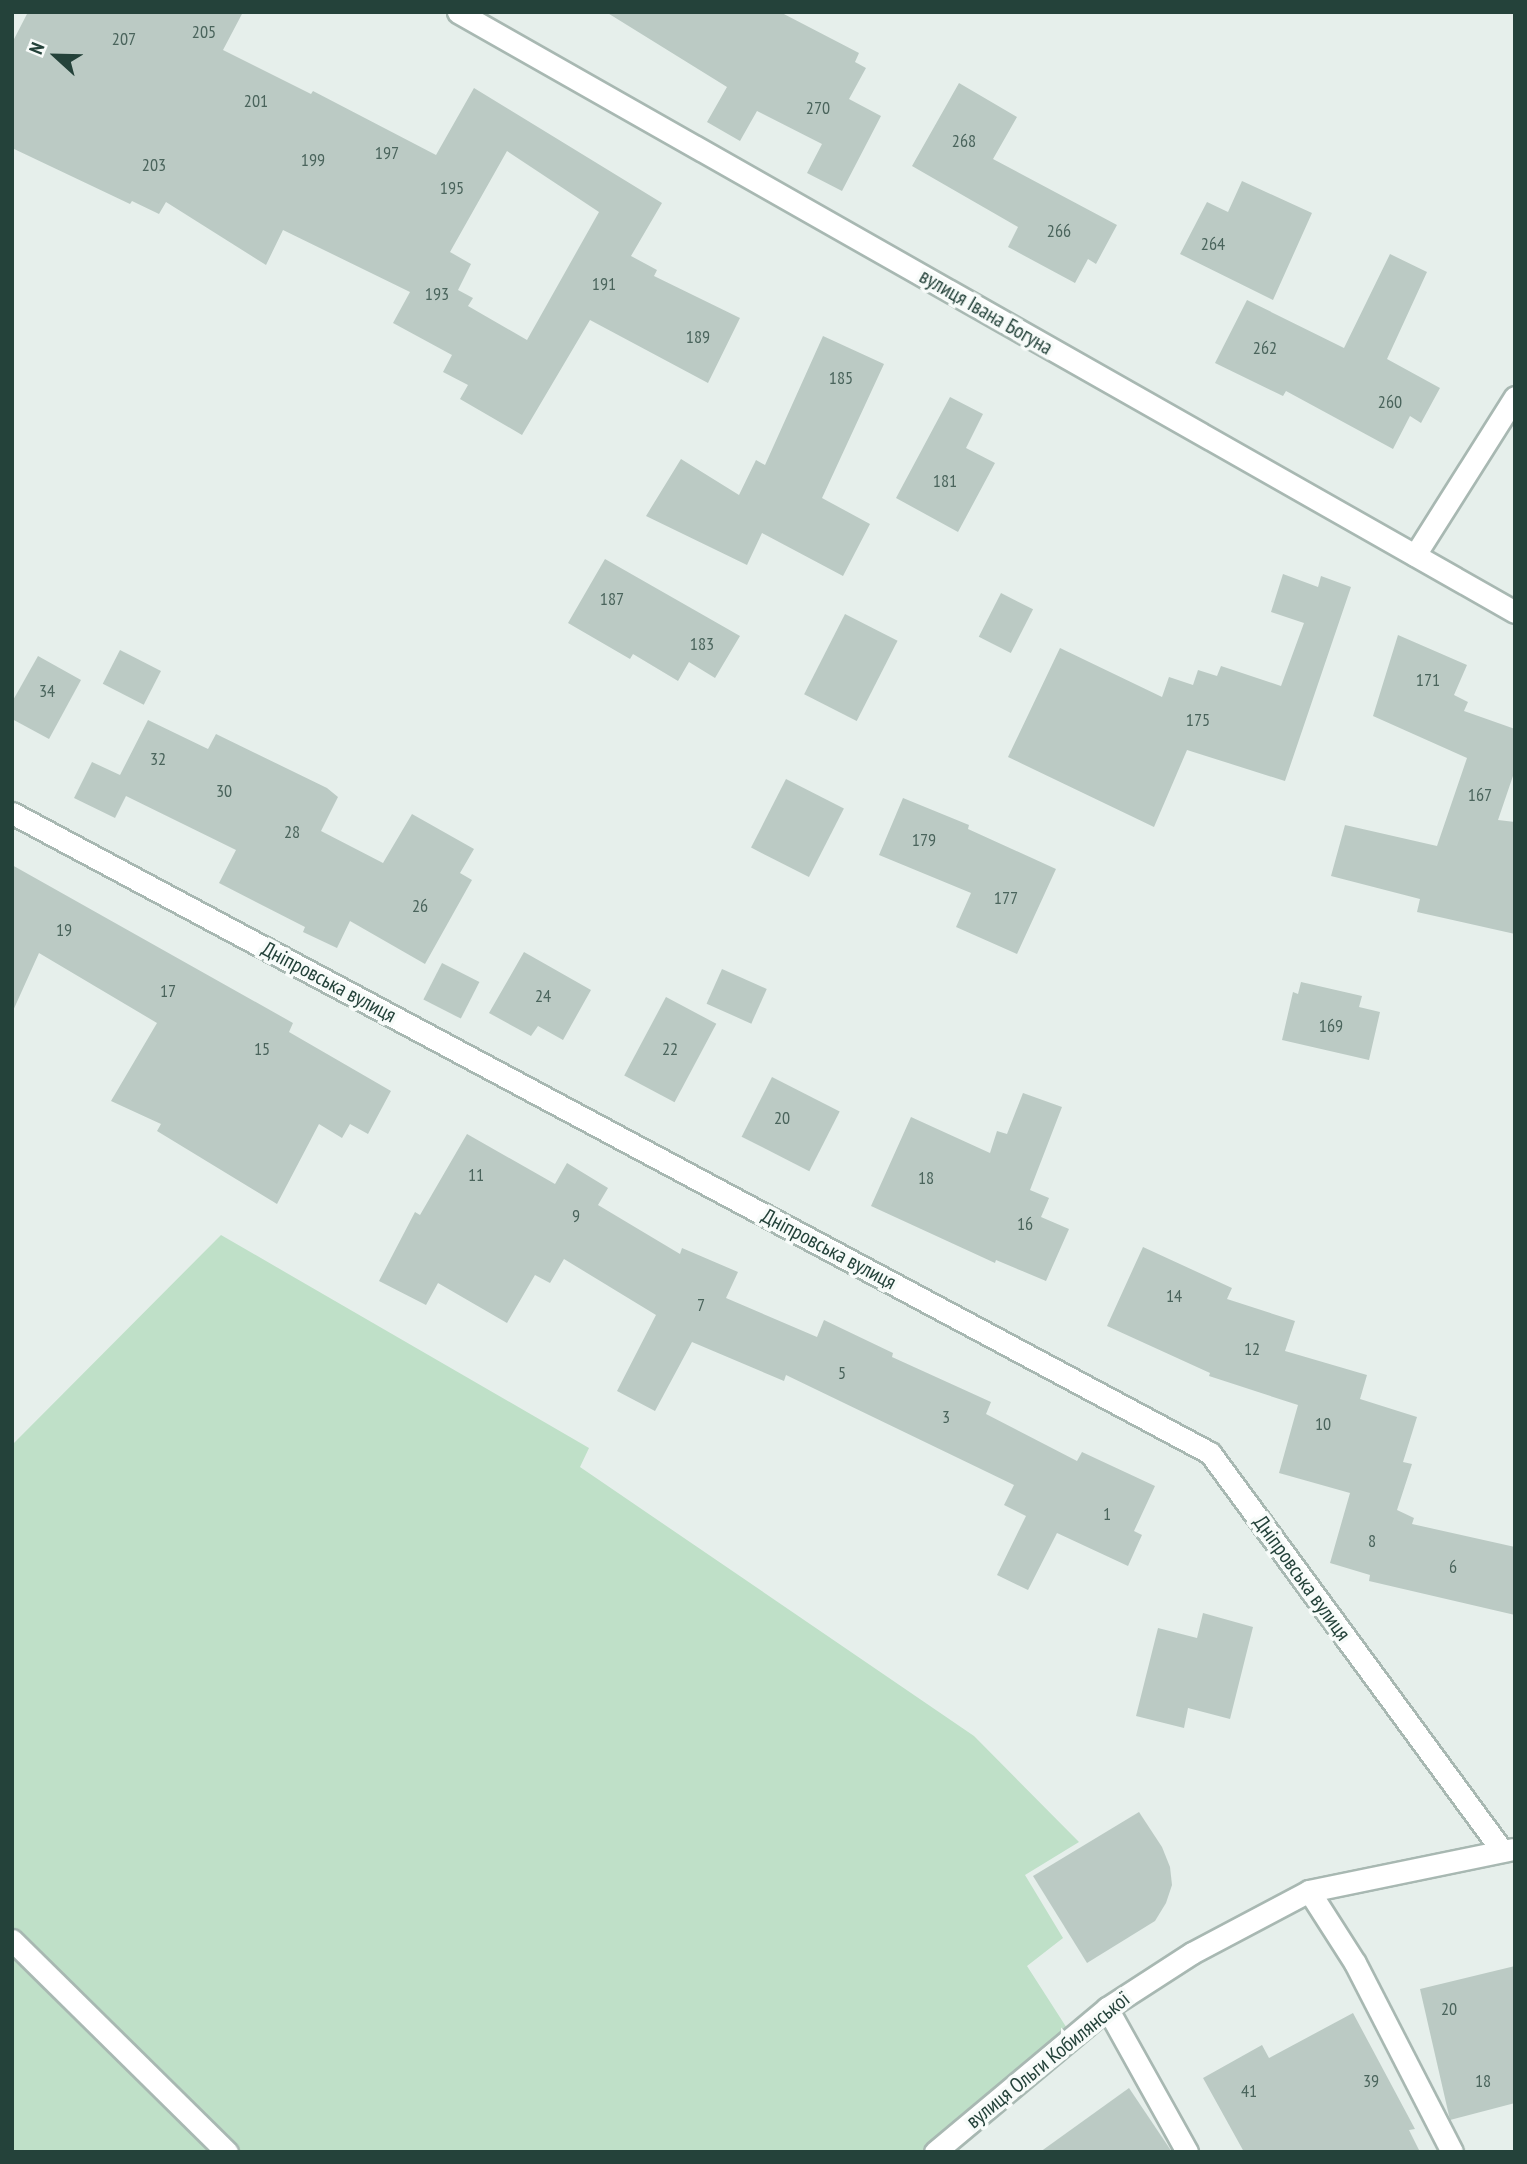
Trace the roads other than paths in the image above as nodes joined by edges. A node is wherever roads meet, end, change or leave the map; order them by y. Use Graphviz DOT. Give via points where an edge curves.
graph roads {
  1 [pos="458,12"];
  2 [pos="1515,397"];
  3 [pos="1415,555"];
  4 [pos="1515,612"];
  5 [pos="12,813"];
  6 [pos="1508,1849"];
  7 [pos="1309,1891"];
  8 [pos="12,1940"];
  9 [pos="1107,2008"];
  10 [pos="227,2152"];
  11 [pos="936,2152"];
  12 [pos="1187,2152"];
  13 [pos="1452,2152"];
  1 -- 3 [label="street, вулиця Івана Богуна"];
  2 -- 3 [label="street"];
  3 -- 4 [label="street, вулиця Івана Богуна"];
  5 -- 6 [label="street, Дніпровська вулиця" via="1210,1452"];
  6 -- 7 [label="street, вулиця Ольги Кобилянської"];
  7 -- 9 [label="street, вулиця Ольги Кобилянської" via="1192,1953"];
  7 -- 13 [label="street" via="1355,1964"];
  8 -- 10 [label="street"];
  9 -- 11 [label="street, вулиця Ольги Кобилянської"];
  9 -- 12 [label="street"];
}
